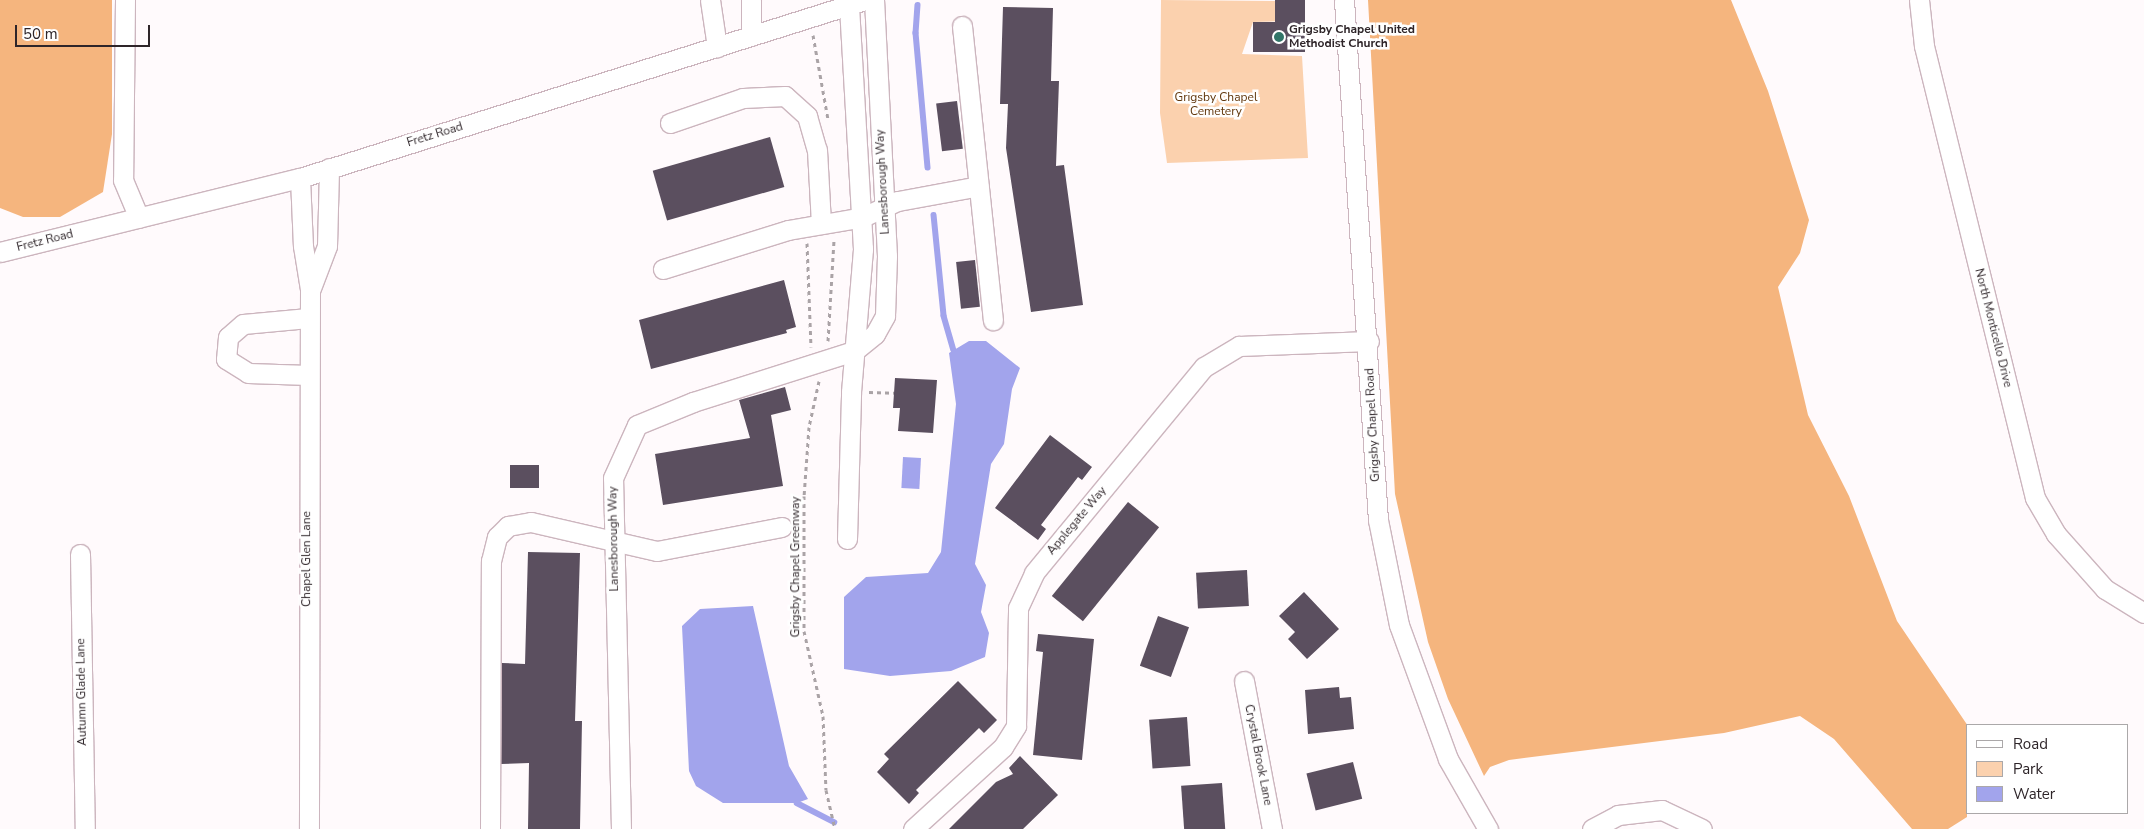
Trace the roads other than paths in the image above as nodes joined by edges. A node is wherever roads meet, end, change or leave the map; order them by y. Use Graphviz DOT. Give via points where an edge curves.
graph roads {
  1 [pos="125,0"];
  2 [pos="710,0"];
  3 [pos="751,0"];
  4 [pos="874,0"];
  5 [pos="1344,0"];
  6 [pos="1919,0"];
  7 [pos="857,3"];
  8 [pos="962,26"];
  9 [pos="751,36"];
  10 [pos="717,47"];
  11 [pos="879,102"];
  12 [pos="855,104"];
  13 [pos="670,123"];
  14 [pos="329,168"];
  15 [pos="300,178"];
  16 [pos="979,186"];
  17 [pos="884,208"];
  18 [pos="863,217"];
  19 [pos="139,218"];
  20 [pos="814,225"];
  21 [pos="0,252"];
  22 [pos="663,269"];
  23 [pos="310,289"];
  24 [pos="308,318"];
  25 [pos="993,320"];
  26 [pos="1368,341"];
  27 [pos="854,351"];
  28 [pos="309,375"];
  29 [pos="782,527"];
  30 [pos="846,539"];
  31 [pos="614,543"];
  32 [pos="80,554"];
  33 [pos="2144,613"];
  34 [pos="1244,681"];
  35 [pos="85,829"];
  36 [pos="309,829"];
  37 [pos="490,829"];
  38 [pos="621,829"];
  39 [pos="912,829"];
  40 [pos="1272,829"];
  41 [pos="1488,829"];
  42 [pos="1592,829"];
  43 [pos="1702,829"];
  1 -- 19 [label="street" via="123,180"];
  2 -- 10 [label="street"];
  3 -- 9 [label="street"];
  4 -- 11 [label="street, Lanesborough Way"];
  5 -- 26 [label="street, Grigsby Chapel Road"];
  6 -- 33 [label="street, North Monticello Drive" via="1924,46 2035,498 2056,534 2105,589"];
  7 -- 9 [label="street, Fretz Road"];
  7 -- 12 [label="street, Lanesborough Way"];
  8 -- 16 [label="street"];
  9 -- 10 [label="street, Fretz Road"];
  10 -- 14 [label="street, Fretz Road"];
  11 -- 12 [label="street"];
  11 -- 17 [label="street, Lanesborough Way"];
  12 -- 18 [label="street, Lanesborough Way"];
  13 -- 20 [label="street" via="743,98 785,96 807,116 817,150"];
  14 -- 15 [label="street, Fretz Road"];
  14 -- 23 [label="street, Chapel Glen Lane" via="327,246"];
  15 -- 19 [label="street, Fretz Road"];
  15 -- 23 [label="street, Chapel Glen Lane" via="303,246"];
  16 -- 17 [label="street" via="898,201"];
  16 -- 25 [label="street"];
  17 -- 18 [label="street"];
  17 -- 27 [label="street, Lanesborough Way" via="885,316 875,334"];
  18 -- 20 [label="street"];
  18 -- 27 [label="street, Lanesborough Way"];
  19 -- 21 [label="street, Fretz Road"];
  20 -- 22 [label="street"];
  23 -- 24 [label="street, Chapel Glen Lane"];
  24 -- 28 [label="street, Chapel Glen Lane"];
  24 -- 28 [label="street" via="243,324 228,337 226,359 248,373"];
  26 -- 39 [label="street, Applegate Way" via="1239,346 1204,367 1034,573 1018,608 1016,726 1003,747"];
  26 -- 41 [label="street, Grigsby Chapel Road" via="1378,520 1399,625 1448,759"];
  27 -- 30 [label="street"];
  27 -- 31 [label="street, Lanesborough Way" via="700,400 637,425 613,478"];
  28 -- 36 [label="street, Chapel Glen Lane"];
  29 -- 31 [label="street" via="658,551"];
  31 -- 37 [label="street" via="531,522 508,526 496,537 491,560"];
  31 -- 38 [label="street, Lanesborough Way"];
  32 -- 35 [label="street, Autumn Glade Lane"];
  34 -- 40 [label="street, Crystal Brook Lane"];
  42 -- 43 [label="street" via="1618,815 1662,810"];
}
